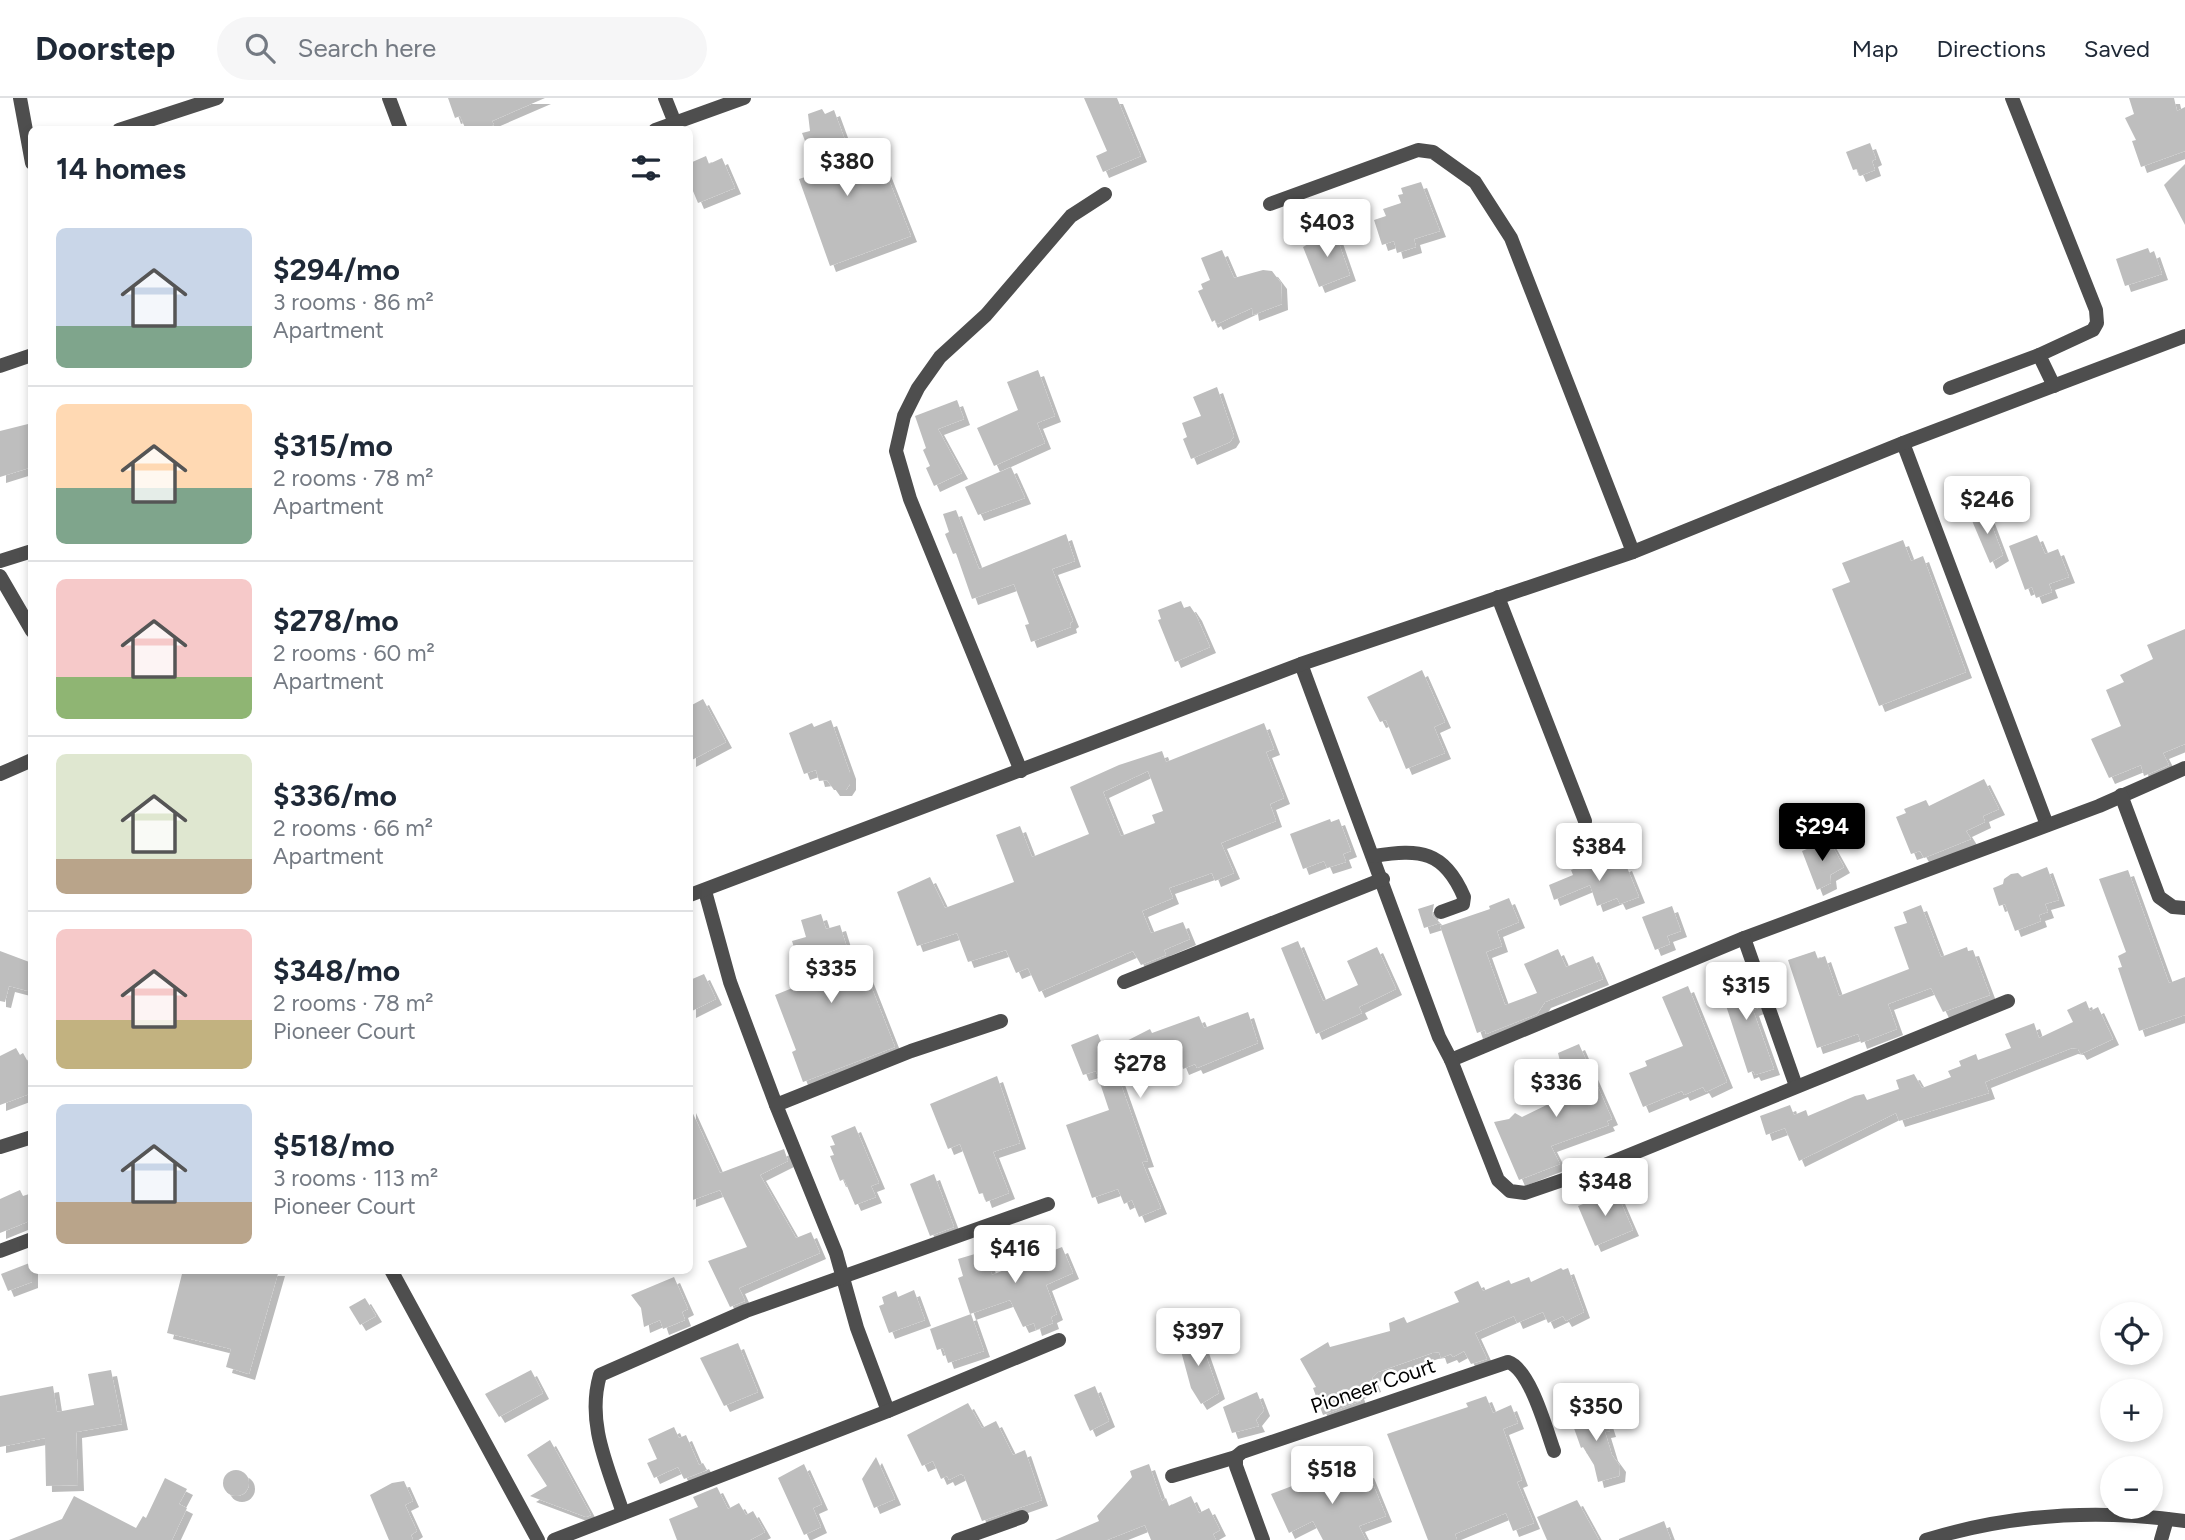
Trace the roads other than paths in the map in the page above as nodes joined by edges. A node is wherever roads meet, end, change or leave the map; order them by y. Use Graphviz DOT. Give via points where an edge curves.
graph roads {
  1 [pos="20,98"];
  2 [pos="217,98"];
  3 [pos="389,98"];
  4 [pos="664,98"];
  5 [pos="744,98"];
  6 [pos="2012,98"];
  7 [pos="675,123"];
  8 [pos="132,126"];
  9 [pos="400,126"];
  10 [pos="666,126"];
  11 [pos="28,143"];
  12 [pos="1105,194"];
  13 [pos="1270,204"];
  14 [pos="2185,336"];
  15 [pos="2039,355"];
  16 [pos="28,356"];
  17 [pos="0,366"];
  18 [pos="2054,386"];
  19 [pos="1950,388"];
  20 [pos="1903,443"];
  21 [pos="28,552"];
  22 [pos="1633,552"];
  23 [pos="0,561"];
  24 [pos="0,576"];
  25 [pos="1498,597"];
  26 [pos="28,624"];
  27 [pos="1301,664"];
  28 [pos="28,762"];
  29 [pos="2185,768"];
  30 [pos="1021,771"];
  31 [pos="0,774"];
  32 [pos="2121,795"];
  33 [pos="1585,821"];
  34 [pos="2047,825"];
  35 [pos="1374,856"];
  36 [pos="1383,879"];
  37 [pos="705,891"];
  38 [pos="693,894"];
  39 [pos="2185,908"];
  40 [pos="1441,912"];
  41 [pos="1744,938"];
  42 [pos="1124,982"];
  43 [pos="2008,1001"];
  44 [pos="1001,1021"];
  45 [pos="1451,1060"];
  46 [pos="1796,1086"];
  47 [pos="776,1105"];
  48 [pos="28,1138"];
  49 [pos="0,1147"];
  50 [pos="1048,1204"];
  51 [pos="28,1240"];
  52 [pos="0,1251"];
  53 [pos="393,1274"];
  54 [pos="844,1279"];
  55 [pos="1059,1340"];
  56 [pos="888,1410"];
  57 [pos="1554,1451"];
  58 [pos="1236,1457"];
  59 [pos="1172,1476"];
  60 [pos="623,1513"];
  61 [pos="1022,1517"];
  62 [pos="2167,1519"];
  63 [pos="2185,1521"];
  64 [pos="538,1540"];
  65 [pos="554,1540"];
  66 [pos="958,1540"];
  67 [pos="1263,1540"];
  68 [pos="1926,1540"];
  69 [pos="2161,1540"];
  1 -- 11 [label="street"];
  2 -- 8 [label="street"];
  3 -- 9 [label="street"];
  4 -- 7 [label="street"];
  5 -- 7 [label="street"];
  6 -- 15 [label="street" via="2096,310 2093,331"];
  7 -- 10 [label="street"];
  12 -- 30 [label="street" via="1071,216 986,315 940,357 904,416 896,451 910,499"];
  13 -- 22 [label="street" via="1418,150 1433,152 1475,182 1511,238"];
  14 -- 18 [label="street"];
  15 -- 18 [label="street"];
  15 -- 19 [label="street"];
  16 -- 17 [label="street"];
  18 -- 20 [label="street"];
  20 -- 22 [label="street"];
  20 -- 34 [label="street"];
  21 -- 23 [label="street"];
  22 -- 25 [label="street"];
  24 -- 26 [label="street"];
  25 -- 27 [label="street"];
  25 -- 33 [label="street"];
  27 -- 30 [label="street"];
  27 -- 35 [label="street"];
  28 -- 31 [label="street"];
  29 -- 32 [label="street"];
  30 -- 37 [label="street"];
  32 -- 34 [label="street"];
  32 -- 39 [label="street" via="2159,897 2173,907"];
  34 -- 41 [label="street"];
  35 -- 36 [label="street"];
  35 -- 40 [label="street" via="1409,850 1437,859 1464,897 1463,904"];
  36 -- 42 [label="street"];
  36 -- 45 [label="street"];
  37 -- 38 [label="street"];
  37 -- 47 [label="street" via="730,982"];
  41 -- 45 [label="street"];
  41 -- 46 [label="street"];
  43 -- 46 [label="street"];
  44 -- 47 [label="street"];
  45 -- 46 [label="street" via="1498,1180 1510,1191 1525,1193"];
  47 -- 54 [label="street"];
  48 -- 49 [label="street"];
  50 -- 54 [label="street"];
  51 -- 52 [label="street"];
  53 -- 64 [label="street"];
  54 -- 56 [label="street"];
  54 -- 60 [label="street" via="735,1316 600,1376 594,1422"];
  55 -- 56 [label="street"];
  56 -- 60 [label="street"];
  57 -- 58 [label="street, Pioneer Court" via="1525,1377 1517,1364 1508,1362"];
  58 -- 59 [label="street"];
  58 -- 67 [label="street"];
  60 -- 65 [label="street"];
  61 -- 66 [label="street"];
  62 -- 63 [label="street"];
  62 -- 68 [label="street" via="2118,1514 2024,1518"];
  62 -- 69 [label="street"];
}
